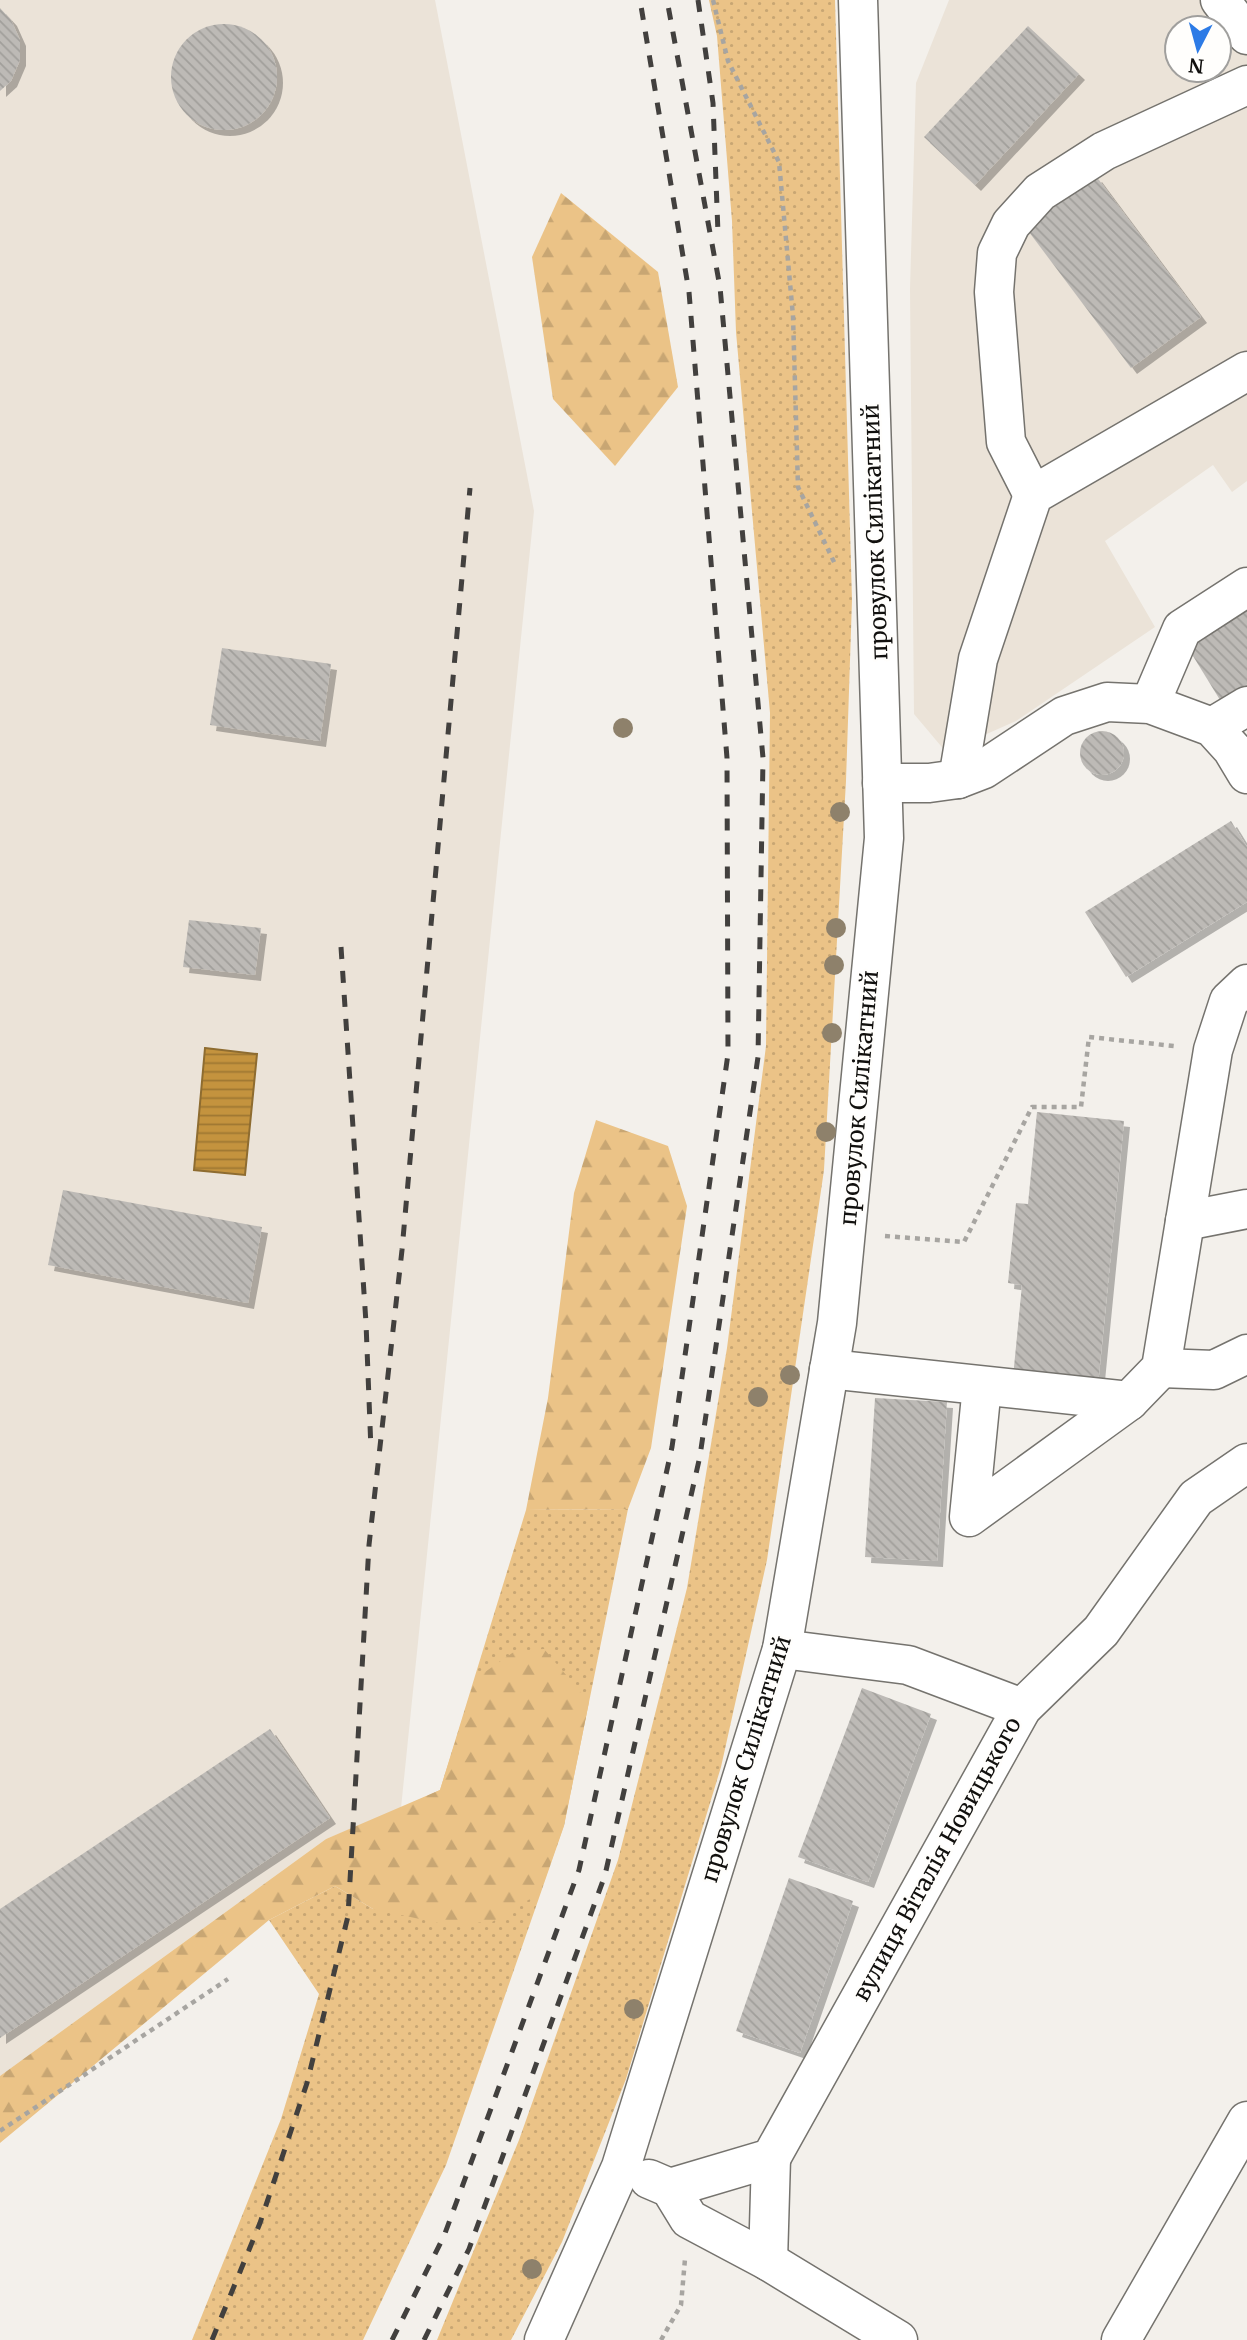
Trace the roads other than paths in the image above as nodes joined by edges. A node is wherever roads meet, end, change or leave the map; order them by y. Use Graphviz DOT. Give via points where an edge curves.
graph roads {
  1 [pos="858,0"];
  2 [pos="1220,0"];
  3 [pos="1247,35"];
  4 [pos="1247,85"];
  5 [pos="1247,371"];
  6 [pos="1033,495"];
  7 [pos="1247,587"];
  8 [pos="1150,704"];
  9 [pos="1247,706"];
  10 [pos="1212,727"];
  11 [pos="1247,774"];
  12 [pos="958,779"];
  13 [pos="883,783"];
  14 [pos="1247,984"];
  15 [pos="1247,1209"];
  16 [pos="1185,1221"];
  17 [pos="1247,1354"];
  18 [pos="1161,1368"];
  19 [pos="829,1369"];
  20 [pos="982,1386"];
  21 [pos="1129,1401"];
  22 [pos="1247,1463"];
  23 [pos="782,1649"];
  24 [pos="1022,1708"];
  25 [pos="1247,2121"];
  26 [pos="771,2158"];
  27 [pos="621,2167"];
  28 [pos="680,2203"];
  29 [pos="768,2261"];
  30 [pos="544,2340"];
  31 [pos="898,2340"];
  32 [pos="1121,2340"];
  1 -- 13 [label="street, провулок Силікатний"];
  2 -- 3 [label="street"];
  4 -- 6 [label="street" via="1104,151 1040,191 1011,224 997,253 994,292 1002,401 1006,442"];
  5 -- 6 [label="street"];
  6 -- 12 [label="street" via="978,659"];
  7 -- 8 [label="street" via="1182,629"];
  8 -- 10 [label="street"];
  8 -- 12 [label="street" via="1107,702 1064,716 984,769"];
  9 -- 10 [label="street"];
  10 -- 11 [label="street"];
  12 -- 13 [label="street"];
  13 -- 19 [label="street, провулок Силікатний" via="884,838"];
  14 -- 16 [label="street" via="1229,1001 1213,1051"];
  15 -- 16 [label="street"];
  16 -- 18 [label="street"];
  17 -- 18 [label="street" via="1214,1370"];
  18 -- 21 [label="street"];
  19 -- 20 [label="street"];
  19 -- 23 [label="street, провулок Силікатний"];
  20 -- 21 [label="street"];
  20 -- 21 [label="street" via="969,1517"];
  22 -- 24 [label="street, вулиця Віталія Новицького" via="1196,1498 1101,1631"];
  23 -- 24 [label="street" via="908,1665"];
  23 -- 27 [label="street, провулок Силікатний"];
  24 -- 26 [label="street, вулиця Віталія Новицького"];
  25 -- 32 [label="street"];
  26 -- 28 [label="street"];
  26 -- 29 [label="street, вулиця Віталія Новицького"];
  27 -- 28 [label="street"];
  27 -- 30 [label="street"];
  28 -- 29 [label="street"];
  29 -- 31 [label="street"];
}
